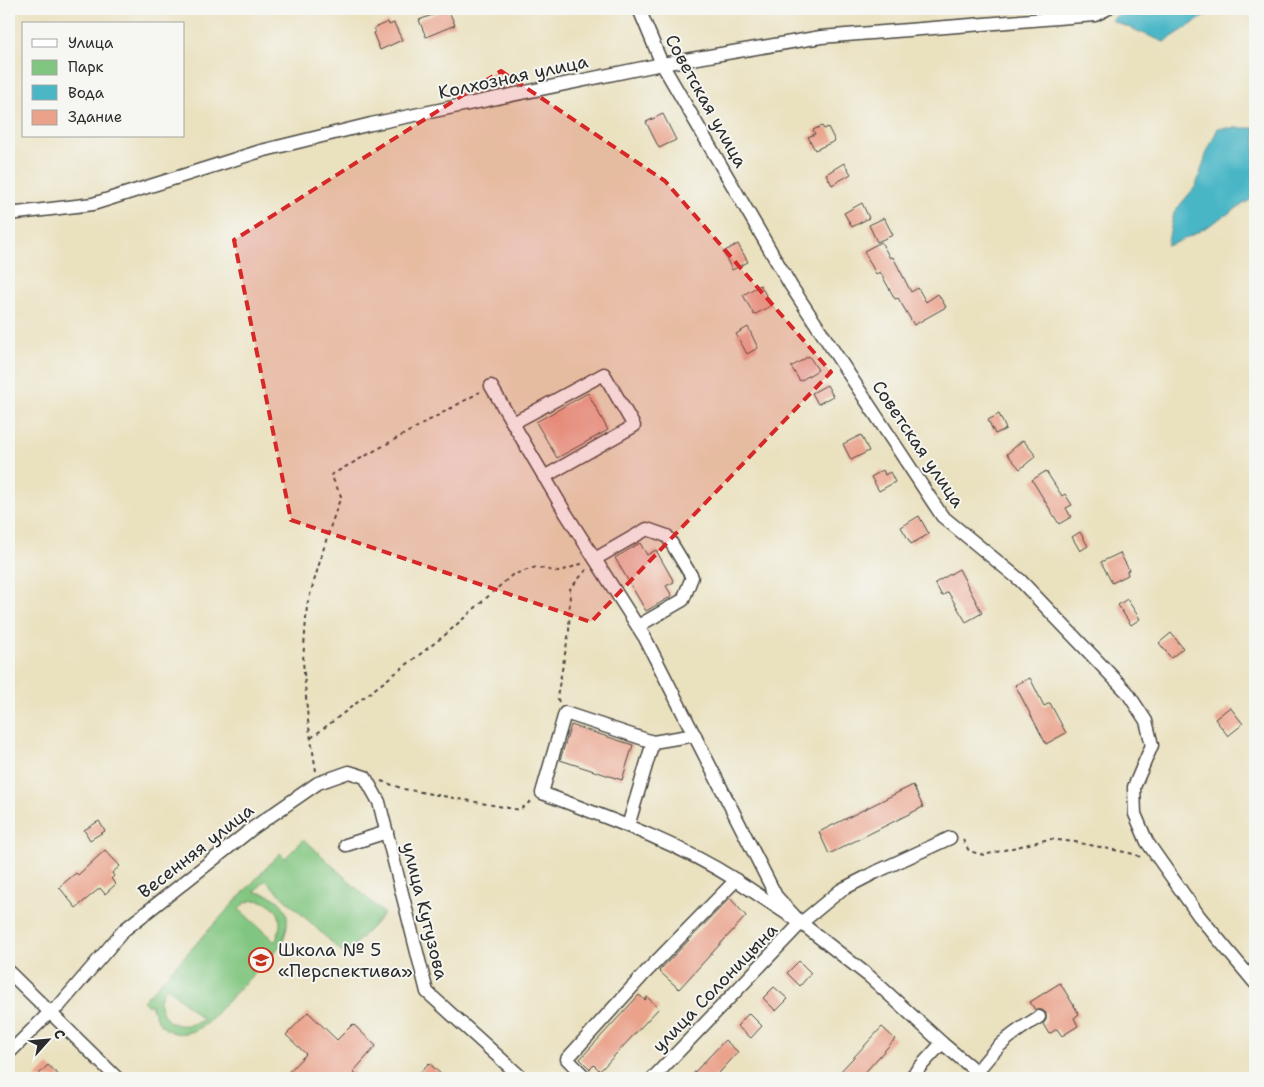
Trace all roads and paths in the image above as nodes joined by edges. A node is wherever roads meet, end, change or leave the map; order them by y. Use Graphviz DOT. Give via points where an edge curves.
graph roads {
  1 [pos="639,9"];
  2 [pos="1107,9"];
  3 [pos="662,64"];
  4 [pos="9,214"];
  5 [pos="491,386"];
  6 [pos="513,424"];
  7 [pos="544,477"];
  8 [pos="595,559"];
  9 [pos="638,626"];
  10 [pos="565,713"];
  11 [pos="695,735"];
  12 [pos="310,738"];
  13 [pos="653,742"];
  14 [pos="365,777"];
  15 [pos="318,782"];
  16 [pos="542,793"];
  17 [pos="628,826"];
  18 [pos="386,832"];
  19 [pos="950,838"];
  20 [pos="346,845"];
  21 [pos="1165,868"];
  22 [pos="736,880"];
  23 [pos="801,923"];
  24 [pos="9,972"];
  25 [pos="1255,983"];
  26 [pos="50,1012"];
  27 [pos="1039,1017"];
  28 [pos="942,1043"];
  29 [pos="9,1053"];
  30 [pos="980,1075"];
  31 [pos="117,1078"];
  32 [pos="522,1078"];
  33 [pos="586,1078"];
  34 [pos="653,1078"];
  35 [pos="910,1078"];
  1 -- 3 [label="street, Советская улица"];
  2 -- 3 [label="street, Колхозная улица" via="1095,15 820,37"];
  3 -- 4 [label="street, Колхозная улица" via="261,150 93,204"];
  3 -- 21 [label="street, Советская улица" via="791,286 942,516 1020,580 1128,692 1146,721 1152,745 1134,787 1135,814 1147,842"];
  5 -- 6 [label="street"];
  5 -- 12 [label="path" via="331,475 342,496 307,605 302,661"];
  6 -- 7 [label="street"];
  6 -- 7 [label="street" via="604,374 634,426"];
  7 -- 8 [label="street"];
  8 -- 9 [label="street"];
  8 -- 9 [label="street" via="647,529 667,536 692,577 683,600"];
  8 -- 10 [label="path" via="570,589 569,632 557,697"];
  8 -- 12 [label="path" via="558,572 536,567 512,574 445,636"];
  9 -- 11 [label="street"];
  10 -- 13 [label="street"];
  10 -- 16 [label="street"];
  11 -- 13 [label="street"];
  11 -- 23 [label="street" via="776,896"];
  12 -- 15 [label="path"];
  13 -- 17 [label="street"];
  14 -- 15 [label="street, Весенняя улица" via="349,772"];
  14 -- 16 [label="path" via="404,789 520,810"];
  14 -- 18 [label="street, улица Кутузова" via="379,802"];
  15 -- 26 [label="street, Весенняя улица" via="252,828 124,930 59,1006"];
  16 -- 17 [label="street"];
  17 -- 22 [label="street" via="710,863"];
  18 -- 20 [label="street"];
  18 -- 32 [label="street, улица Кутузова" via="426,992"];
  19 -- 21 [label="path" via="962,839 970,851 984,855 1049,839 1075,842 1134,854"];
  19 -- 23 [label="street, улица Солоницына" via="841,890"];
  21 -- 25 [label="street, Советская улица" via="1199,916"];
  22 -- 23 [label="street"];
  22 -- 33 [label="street" via="644,973 567,1059"];
  23 -- 28 [label="street" via="870,977"];
  23 -- 34 [label="street, улица Солоницына"];
  24 -- 26 [label="street"];
  26 -- 29 [label="street, Весенняя улица"];
  26 -- 31 [label="street"];
  27 -- 30 [label="street" via="991,1052"];
  28 -- 30 [label="street"];
  28 -- 35 [label="street"];
}
